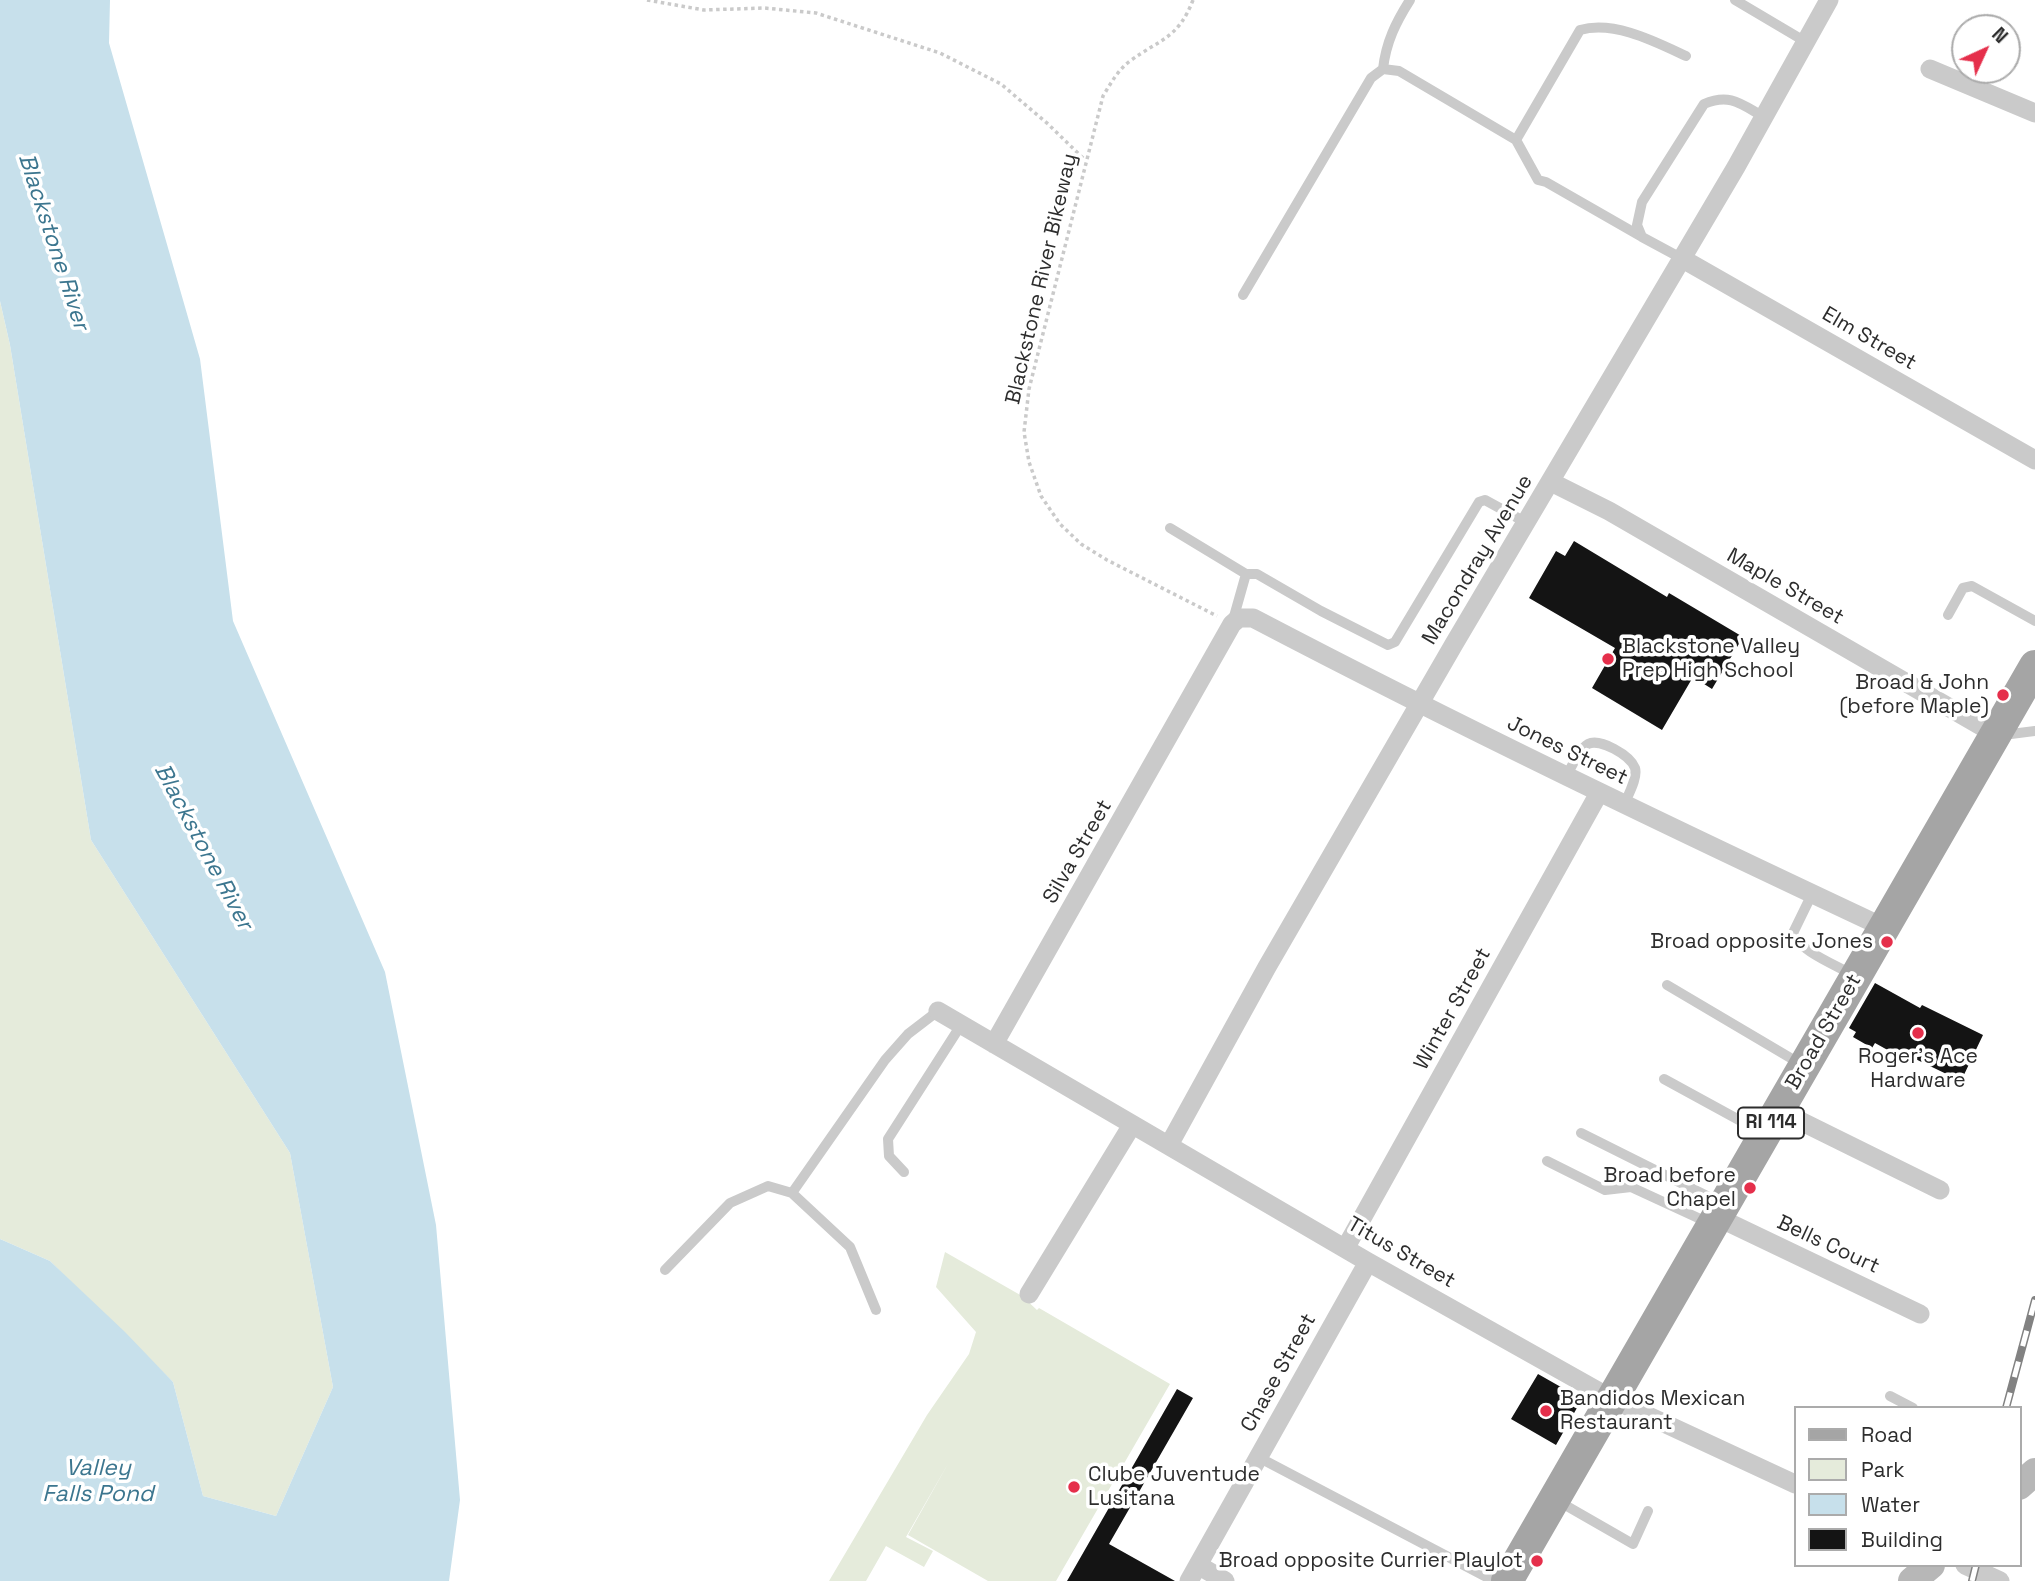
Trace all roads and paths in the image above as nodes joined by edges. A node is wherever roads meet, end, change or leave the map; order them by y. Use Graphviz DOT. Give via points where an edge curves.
graph roads {
  1 [pos="647,0"];
  2 [pos="1193,0"];
  3 [pos="1410,0"];
  4 [pos="1735,0"];
  5 [pos="1829,0"];
  6 [pos="1807,42"];
  7 [pos="1686,56"];
  8 [pos="1383,69"];
  9 [pos="1930,69"];
  10 [pos="2035,113"];
  11 [pos="1764,117"];
  12 [pos="1516,139"];
  13 [pos="1086,160"];
  14 [pos="1642,237"];
  15 [pos="1681,258"];
  16 [pos="1243,295"];
  17 [pos="2035,460"];
  18 [pos="1551,482"];
  19 [pos="1527,523"];
  20 [pos="1170,528"];
  21 [pos="1246,574"];
  22 [pos="1948,615"];
  23 [pos="2035,621"];
  24 [pos="1232,624"];
  25 [pos="2035,666"];
  26 [pos="1419,705"];
  27 [pos="2035,731"];
  28 [pos="1995,734"];
  29 [pos="1566,776"];
  30 [pos="1599,793"];
  31 [pos="1624,804"];
  32 [pos="1812,894"];
  33 [pos="1885,928"];
  34 [pos="1856,976"];
  35 [pos="1667,985"];
  36 [pos="938,1011"];
  37 [pos="961,1025"];
  38 [pos="993,1044"];
  39 [pos="1804,1066"];
  40 [pos="1664,1079"];
  41 [pos="1771,1122"];
  42 [pos="1132,1125"];
  43 [pos="1580,1133"];
  44 [pos="1168,1145"];
  45 [pos="1547,1161"];
  46 [pos="904,1172"];
  47 [pos="1940,1190"];
  48 [pos="792,1194"];
  49 [pos="1718,1215"];
  50 [pos="1346,1247"];
  51 [pos="1368,1262"];
  52 [pos="666,1270"];
  53 [pos="1030,1294"];
  54 [pos="876,1310"];
  55 [pos="1920,1314"];
  56 [pos="1890,1396"];
  57 [pos="1612,1399"];
  58 [pos="1909,1406"];
  59 [pos="1258,1457"];
  60 [pos="2035,1472"];
  61 [pos="1794,1484"];
  62 [pos="2021,1484"];
  63 [pos="1555,1499"];
  64 [pos="1648,1511"];
  65 [pos="1929,1567"];
  66 [pos="1969,1567"];
  67 [pos="1193,1573"];
  68 [pos="1225,1581"];
  69 [pos="1494,1581"];
  70 [pos="1507,1581"];
  71 [pos="1912,1581"];
  72 [pos="2000,1581"];
  1 -- 13 [label="path" via="704,10 764,8 816,13 940,53 1001,84"];
  2 -- 13 [label="path, Blackstone River Bikeway" via="1176,30 1116,75 1103,96"];
  3 -- 8 [label="lane" via="1385,48"];
  4 -- 6 [label="lane"];
  5 -- 6 [label="street, Macondray Avenue"];
  6 -- 11 [label="street, Macondray Avenue"];
  7 -- 12 [label="lane" via="1642,35 1591,27 1580,30"];
  8 -- 12 [label="lane" via="1399,71"];
  8 -- 16 [label="lane" via="1371,78"];
  9 -- 10 [label="street"];
  11 -- 14 [label="lane" via="1732,99 1704,104 1642,202 1637,225"];
  11 -- 15 [label="street, Macondray Avenue"];
  12 -- 14 [label="lane" via="1538,180"];
  13 -- 24 [label="path, Blackstone River Bikeway" via="1028,389 1024,432 1028,462 1041,496 1081,544"];
  14 -- 15 [label="lane"];
  15 -- 17 [label="street, Elm Street"];
  15 -- 18 [label="street, Macondray Avenue"];
  18 -- 19 [label="street, Macondray Avenue"];
  18 -- 28 [label="street, Maple Street"];
  19 -- 21 [label="lane" via="1485,500 1479,502 1395,642 1388,645 1257,574"];
  19 -- 26 [label="street, Macondray Avenue"];
  20 -- 21 [label="lane"];
  21 -- 24 [label="lane"];
  22 -- 23 [label="lane" via="1963,588 1972,586"];
  24 -- 26 [label="street, Jones Street" via="1239,618 1253,618"];
  24 -- 38 [label="street, Silva Street"];
  25 -- 28 [label="main road, Broad Street / RI 114"];
  26 -- 29 [label="street, Jones Street"];
  26 -- 44 [label="street, Macondray Avenue"];
  27 -- 28 [label="lane"];
  28 -- 33 [label="main road, Broad Street / RI 114"];
  29 -- 30 [label="street, Jones Street"];
  29 -- 31 [label="lane" via="1585,746 1594,742 1606,745 1635,768"];
  30 -- 31 [label="street, Jones Street"];
  30 -- 50 [label="street, Winter Street"];
  31 -- 32 [label="street, Jones Street"];
  32 -- 33 [label="street, Jones Street"];
  32 -- 34 [label="lane" via="1794,937 1802,947"];
  33 -- 34 [label="main road, Broad Street / RI 114"];
  34 -- 39 [label="main road, Broad Street / RI 114"];
  35 -- 39 [label="lane"];
  36 -- 37 [label="street"];
  36 -- 48 [label="lane" via="885,1060"];
  37 -- 38 [label="street"];
  37 -- 46 [label="lane" via="888,1139 889,1156"];
  38 -- 42 [label="street, Titus Street"];
  39 -- 41 [label="main road, Broad Street / RI 114"];
  40 -- 41 [label="lane"];
  41 -- 47 [label="street"];
  41 -- 49 [label="main road, Broad Street / RI 114"];
  42 -- 44 [label="street, Titus Street"];
  42 -- 53 [label="street"];
  43 -- 49 [label="lane"];
  44 -- 50 [label="street, Titus Street"];
  45 -- 49 [label="lane" via="1605,1190 1631,1187"];
  48 -- 52 [label="lane" via="768,1186 730,1203"];
  48 -- 54 [label="lane" via="850,1247"];
  49 -- 55 [label="street, Bells Court"];
  49 -- 57 [label="main road, Broad Street / RI 114"];
  50 -- 51 [label="street, Titus Street"];
  51 -- 57 [label="street, Titus Street"];
  51 -- 59 [label="street, Chase Street"];
  56 -- 58 [label="lane"];
  57 -- 61 [label="street, Titus Street"];
  57 -- 63 [label="main road, Broad Street / RI 114"];
  59 -- 67 [label="street, Chase Street"];
  59 -- 69 [label="lane"];
  60 -- 62 [label="street"];
  63 -- 64 [label="lane" via="1633,1544"];
  63 -- 70 [label="main road, Broad Street / RI 114"];
  65 -- 71 [label="street"];
  66 -- 72 [label="street"];
  67 -- 68 [label="street"];
}
